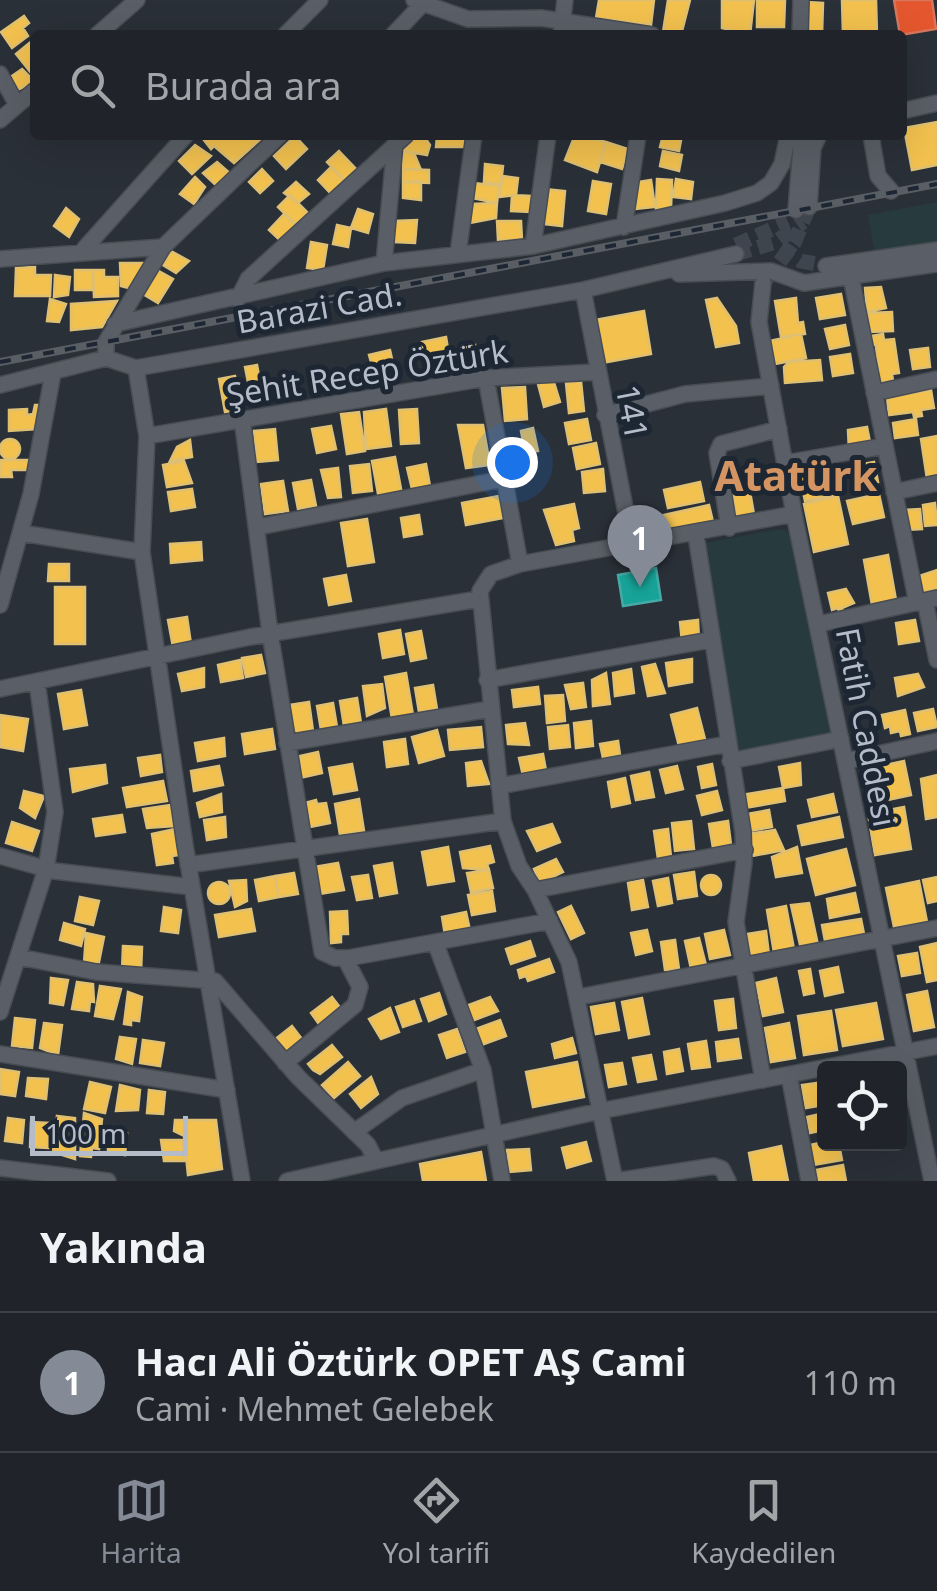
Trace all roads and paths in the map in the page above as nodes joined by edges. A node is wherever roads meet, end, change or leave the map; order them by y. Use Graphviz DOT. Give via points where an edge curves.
graph roads {
  1 [pos="137,0"];
  2 [pos="320,0"];
  3 [pos="565,0"];
  4 [pos="801,0"];
  5 [pos="422,1"];
  6 [pos="542,18"];
  7 [pos="562,28"];
  8 [pos="103,30"];
  9 [pos="289,30"];
  10 [pos="398,30"];
  11 [pos="526,30"];
  12 [pos="587,30"];
  13 [pos="800,30"];
  14 [pos="0,74"];
  15 [pos="30,94"];
  16 [pos="937,103"];
  17 [pos="17,105"];
  18 [pos="907,110"];
  19 [pos="0,120"];
  20 [pos="182,140"];
  21 [pos="275,140"];
  22 [pos="400,140"];
  23 [pos="401,140"];
  24 [pos="473,140"];
  25 [pos="547,140"];
  26 [pos="637,140"];
  27 [pos="787,140"];
  28 [pos="802,140"];
  29 [pos="817,140"];
  30 [pos="873,140"];
  31 [pos="891,190"];
  32 [pos="624,228"];
  33 [pos="533,246"];
  34 [pos="163,247"];
  35 [pos="84,249"];
  36 [pos="736,249"];
  37 [pos="937,250"];
  38 [pos="458,254"];
  39 [pos="0,259"];
  40 [pos="384,263"];
  41 [pos="937,264"];
  42 [pos="826,266"];
  43 [pos="650,272"];
  44 [pos="851,278"];
  45 [pos="763,283"];
  46 [pos="583,290"];
  47 [pos="238,299"];
  48 [pos="115,324"];
  49 [pos="106,358"];
  50 [pos="136,368"];
  51 [pos="597,372"];
  52 [pos="52,373"];
  53 [pos="486,378"];
  54 [pos="937,380"];
  55 [pos="0,384"];
  56 [pos="771,386"];
  57 [pos="874,393"];
  58 [pos="605,415"];
  59 [pos="242,418"];
  60 [pos="779,429"];
  61 [pos="147,436"];
  62 [pos="885,446"];
  63 [pos="785,464"];
  64 [pos="503,479"];
  65 [pos="937,483"];
  66 [pos="894,492"];
  67 [pos="794,514"];
  68 [pos="258,527"];
  69 [pos="730,528"];
  70 [pos="21,533"];
  71 [pos="696,536"];
  72 [pos="632,544"];
  73 [pos="142,552"];
  74 [pos="520,564"];
  75 [pos="480,599"];
  76 [pos="926,601"];
  77 [pos="0,605"];
  78 [pos="819,624"];
  79 [pos="270,634"];
  80 [pos="710,640"];
  81 [pos="156,658"];
  82 [pos="937,660"];
  83 [pos="487,680"];
  84 [pos="37,682"];
  85 [pos="0,689"];
  86 [pos="490,709"];
  87 [pos="841,738"];
  88 [pos="937,741"];
  89 [pos="286,743"];
  90 [pos="729,752"];
  91 [pos="846,761"];
  92 [pos="499,786"];
  93 [pos="502,820"];
  94 [pos="305,850"];
  95 [pos="744,850"];
  96 [pos="0,856"];
  97 [pos="188,865"];
  98 [pos="46,868"];
  99 [pos="192,887"];
  100 [pos="536,890"];
  101 [pos="550,921"];
  102 [pos="937,928"];
  103 [pos="882,939"];
  104 [pos="435,942"];
  105 [pos="19,957"];
  106 [pos="345,958"];
  107 [pos="743,967"];
  108 [pos="208,979"];
  109 [pos="579,997"];
  110 [pos="0,1012"];
  111 [pos="937,1046"];
  112 [pos="904,1052"];
  113 [pos="0,1054"];
  114 [pos="285,1062"];
  115 [pos="484,1070"];
  116 [pos="789,1075"];
  117 [pos="763,1080"];
  118 [pos="228,1090"];
  119 [pos="600,1111"];
  120 [pos="354,1132"];
  121 [pos="494,1134"];
  122 [pos="376,1162"];
  123 [pos="0,1168"];
  124 [pos="354,1174"];
  125 [pos="108,1181"];
  126 [pos="242,1181"];
  127 [pos="287,1181"];
  128 [pos="502,1181"];
  129 [pos="615,1181"];
  130 [pos="728,1181"];
  131 [pos="809,1181"];
  132 [pos="932,1181"];
  1 -- 8 [label="street"];
  2 -- 9 [label="street"];
  3 -- 7 [label="street"];
  4 -- 13 [label="street"];
  5 -- 6 [label="street" via="468,19"];
  5 -- 10 [label="street"];
  6 -- 7 [label="street"];
  6 -- 11 [label="street"];
  7 -- 12 [label="street"];
  14 -- 17 [label="street"];
  15 -- 17 [label="street"];
  16 -- 18 [label="street"];
  17 -- 19 [label="street"];
  20 -- 35 [label="street"];
  21 -- 34 [label="street"];
  22 -- 47 [label="street" via="248,280"];
  23 -- 40 [label="street"];
  24 -- 38 [label="street"];
  25 -- 33 [label="street"];
  26 -- 32 [label="street"];
  27 -- 32 [label="street" via="777,176 757,194"];
  28 -- 29 [label="street" via="803,208"];
  30 -- 31 [label="street" via="878,176"];
  32 -- 33 [label="street"];
  33 -- 38 [label="street"];
  34 -- 35 [label="street"];
  34 -- 48 [label="street"];
  35 -- 39 [label="street"];
  36 -- 43 [label="street" via="674,258"];
  37 -- 42 [label="street"];
  38 -- 40 [label="street"];
  40 -- 47 [label="street"];
  41 -- 44 [label="street"];
  43 -- 44 [label="street" via="771,270 804,283"];
  43 -- 46 [label="street, Barazi Cad."];
  44 -- 57 [label="street"];
  45 -- 56 [label="street, Fatih Caddesi" via="759,322"];
  46 -- 50 [label="street, Barazi Cad."];
  46 -- 51 [label="street, 141"];
  47 -- 48 [label="street"];
  48 -- 49 [label="street"];
  49 -- 50 [label="street, Barazi Cad."];
  49 -- 52 [label="street"];
  50 -- 61 [label="street"];
  51 -- 53 [label="street, Şehit Recep Öztürk"];
  51 -- 58 [label="street, 141"];
  52 -- 55 [label="street"];
  52 -- 70 [label="street"];
  53 -- 59 [label="street, Şehit Recep Öztürk"];
  53 -- 64 [label="street"];
  54 -- 57 [label="street"];
  56 -- 58 [label="street" via="685,394"];
  56 -- 60 [label="street, Fatih Caddesi"];
  57 -- 62 [label="street"];
  58 -- 72 [label="street, 141"];
  59 -- 61 [label="street, Şehit Recep Öztürk"];
  59 -- 68 [label="street"];
  60 -- 63 [label="street, Fatih Caddesi"];
  60 -- 69 [label="street" via="721,444"];
  61 -- 73 [label="street"];
  62 -- 63 [label="street"];
  62 -- 66 [label="street"];
  63 -- 67 [label="street, Fatih Caddesi"];
  64 -- 68 [label="street"];
  64 -- 74 [label="street"];
  65 -- 66 [label="street"];
  66 -- 76 [label="street"];
  67 -- 69 [label="street"];
  67 -- 78 [label="street, Fatih Caddesi"];
  68 -- 79 [label="street"];
  69 -- 71 [label="street"];
  70 -- 73 [label="street"];
  70 -- 77 [label="street"];
  71 -- 72 [label="street"];
  71 -- 80 [label="street"];
  72 -- 74 [label="street"];
  73 -- 81 [label="street"];
  74 -- 75 [label="street" via="485,579"];
  75 -- 79 [label="street"];
  75 -- 83 [label="street"];
  76 -- 78 [label="street"];
  76 -- 82 [label="street"];
  78 -- 87 [label="street, Fatih Caddesi"];
  79 -- 81 [label="street"];
  79 -- 89 [label="street"];
  80 -- 83 [label="street"];
  80 -- 90 [label="street"];
  81 -- 84 [label="street"];
  81 -- 97 [label="street"];
  83 -- 86 [label="street"];
  84 -- 85 [label="street"];
  84 -- 98 [label="street" via="55,796"];
  86 -- 89 [label="street"];
  86 -- 92 [label="street"];
  87 -- 90 [label="street"];
  87 -- 91 [label="street, Fatih Caddesi"];
  88 -- 91 [label="street"];
  89 -- 94 [label="street"];
  90 -- 92 [label="street"];
  90 -- 95 [label="street"];
  91 -- 103 [label="street, Fatih Caddesi"];
  92 -- 93 [label="street"];
  93 -- 94 [label="street"];
  93 -- 100 [label="street"];
  94 -- 97 [label="street"];
  94 -- 106 [label="street" via="322,952"];
  95 -- 100 [label="street"];
  95 -- 107 [label="street" via="736,922"];
  96 -- 98 [label="street"];
  97 -- 99 [label="street"];
  98 -- 99 [label="street"];
  98 -- 105 [label="street"];
  99 -- 108 [label="street"];
  100 -- 101 [label="street"];
  101 -- 104 [label="street"];
  101 -- 109 [label="street"];
  102 -- 103 [label="street"];
  103 -- 107 [label="street"];
  103 -- 112 [label="street, Fatih Caddesi"];
  104 -- 106 [label="street"];
  104 -- 115 [label="street"];
  105 -- 108 [label="street" via="96,972"];
  105 -- 110 [label="street"];
  106 -- 114 [label="street" via="360,987 355,1005"];
  107 -- 109 [label="street"];
  107 -- 117 [label="street"];
  108 -- 114 [label="street"];
  108 -- 118 [label="street"];
  109 -- 119 [label="street"];
  111 -- 112 [label="street"];
  112 -- 116 [label="street"];
  112 -- 132 [label="street, Fatih Caddesi"];
  113 -- 118 [label="street"];
  114 -- 120 [label="street"];
  115 -- 120 [label="street" via="402,1098"];
  115 -- 121 [label="street"];
  116 -- 117 [label="street"];
  116 -- 131 [label="street"];
  117 -- 119 [label="street"];
  118 -- 126 [label="street"];
  119 -- 121 [label="street"];
  119 -- 129 [label="street"];
  120 -- 122 [label="street"];
  121 -- 122 [label="street"];
  121 -- 128 [label="street"];
  122 -- 124 [label="street"];
  123 -- 125 [label="street"];
  124 -- 127 [label="street"];
  129 -- 130 [label="street" via="714,1166"];
}
